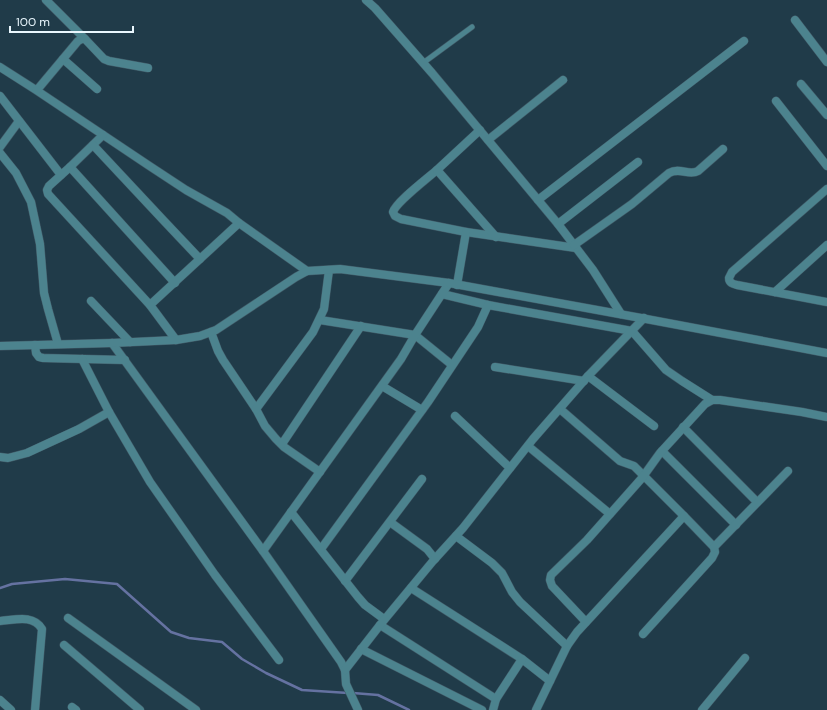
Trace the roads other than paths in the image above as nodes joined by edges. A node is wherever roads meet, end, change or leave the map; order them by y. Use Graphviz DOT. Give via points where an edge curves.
graph roads {
  1 [pos="46,0"];
  2 [pos="372,2"];
  3 [pos="795,20"];
  4 [pos="472,27"];
  5 [pos="85,39"];
  6 [pos="744,41"];
  7 [pos="63,59"];
  8 [pos="827,62"];
  9 [pos="423,63"];
  10 [pos="0,67"];
  11 [pos="148,68"];
  12 [pos="563,80"];
  13 [pos="801,84"];
  14 [pos="97,89"];
  15 [pos="37,90"];
  16 [pos="0,96"];
  17 [pos="776,101"];
  18 [pos="827,115"];
  19 [pos="20,121"];
  20 [pos="480,130"];
  21 [pos="103,134"];
  22 [pos="488,140"];
  23 [pos="93,145"];
  24 [pos="0,147"];
  25 [pos="723,149"];
  26 [pos="0,154"];
  27 [pos="638,162"];
  28 [pos="827,166"];
  29 [pos="70,167"];
  30 [pos="437,170"];
  31 [pos="61,175"];
  32 [pos="827,189"];
  33 [pos="538,200"];
  34 [pos="239,223"];
  35 [pos="558,224"];
  36 [pos="466,232"];
  37 [pos="496,236"];
  38 [pos="827,245"];
  39 [pos="575,247"];
  40 [pos="200,259"];
  41 [pos="329,270"];
  42 [pos="307,272"];
  43 [pos="175,283"];
  44 [pos="449,283"];
  45 [pos="457,285"];
  46 [pos="775,292"];
  47 [pos="442,294"];
  48 [pos="91,301"];
  49 [pos="827,302"];
  50 [pos="150,305"];
  51 [pos="488,305"];
  52 [pos="621,314"];
  53 [pos="644,318"];
  54 [pos="320,320"];
  55 [pos="361,326"];
  56 [pos="632,330"];
  57 [pos="211,332"];
  58 [pos="415,335"];
  59 [pos="176,340"];
  60 [pos="130,342"];
  61 [pos="112,343"];
  62 [pos="58,344"];
  63 [pos="35,345"];
  64 [pos="0,346"];
  65 [pos="827,353"];
  66 [pos="82,359"];
  67 [pos="125,360"];
  68 [pos="452,365"];
  69 [pos="495,367"];
  70 [pos="586,378"];
  71 [pos="382,386"];
  72 [pos="712,400"];
  73 [pos="560,409"];
  74 [pos="256,410"];
  75 [pos="422,410"];
  76 [pos="109,412"];
  77 [pos="455,416"];
  78 [pos="827,417"];
  79 [pos="654,426"];
  80 [pos="683,428"];
  81 [pos="282,444"];
  82 [pos="528,446"];
  83 [pos="662,451"];
  84 [pos="0,457"];
  85 [pos="510,468"];
  86 [pos="788,471"];
  87 [pos="320,472"];
  88 [pos="644,475"];
  89 [pos="422,479"];
  90 [pos="757,502"];
  91 [pos="292,512"];
  92 [pos="610,514"];
  93 [pos="684,516"];
  94 [pos="390,522"];
  95 [pos="736,524"];
  96 [pos="456,536"];
  97 [pos="714,547"];
  98 [pos="320,549"];
  99 [pos="263,551"];
  100 [pos="435,559"];
  101 [pos="345,581"];
  102 [pos="411,588"];
  103 [pos="68,618"];
  104 [pos="0,621"];
  105 [pos="382,622"];
  106 [pos="586,622"];
  107 [pos="643,634"];
  108 [pos="64,645"];
  109 [pos="567,646"];
  110 [pos="361,649"];
  111 [pos="745,658"];
  112 [pos="522,659"];
  113 [pos="279,660"];
  114 [pos="345,670"];
  115 [pos="550,681"];
  116 [pos="496,699"];
  117 [pos="0,700"];
  118 [pos="11,710"];
  119 [pos="35,710"];
  120 [pos="140,710"];
  121 [pos="196,710"];
  122 [pos="358,710"];
  123 [pos="482,710"];
  124 [pos="493,710"];
  125 [pos="536,710"];
  126 [pos="702,710"];
  1 -- 5 [label="street"];
  2 -- 9 [label="street"];
  3 -- 8 [label="street"];
  4 -- 9 [label="lane"];
  5 -- 7 [label="street" via="78,41"];
  5 -- 11 [label="street" via="109,61"];
  6 -- 33 [label="street"];
  7 -- 14 [label="street"];
  7 -- 15 [label="street"];
  9 -- 20 [label="street"];
  10 -- 15 [label="street"];
  12 -- 22 [label="street"];
  13 -- 18 [label="street"];
  15 -- 21 [label="street"];
  16 -- 19 [label="street"];
  17 -- 28 [label="street"];
  19 -- 24 [label="street"];
  19 -- 31 [label="street"];
  20 -- 22 [label="street"];
  20 -- 30 [label="street"];
  21 -- 23 [label="street"];
  21 -- 34 [label="street"];
  22 -- 33 [label="street"];
  23 -- 29 [label="street"];
  23 -- 40 [label="street"];
  25 -- 39 [label="street" via="695,173 673,170"];
  26 -- 62 [label="street" via="16,173 31,202 40,244 44,292"];
  27 -- 35 [label="street"];
  29 -- 31 [label="street"];
  29 -- 43 [label="street"];
  30 -- 36 [label="street" via="394,208 393,212 401,219"];
  30 -- 37 [label="street"];
  31 -- 50 [label="street" via="49,186 48,194"];
  32 -- 46 [label="street" via="732,272 729,278 731,283 737,285"];
  33 -- 35 [label="street"];
  34 -- 40 [label="street"];
  34 -- 42 [label="street"];
  35 -- 39 [label="street"];
  36 -- 37 [label="street"];
  36 -- 45 [label="street"];
  37 -- 39 [label="street"];
  38 -- 46 [label="street"];
  39 -- 52 [label="street"];
  40 -- 43 [label="street"];
  41 -- 42 [label="street"];
  41 -- 44 [label="street" via="340,269"];
  41 -- 54 [label="street"];
  42 -- 57 [label="street"];
  43 -- 50 [label="street"];
  44 -- 45 [label="street"];
  44 -- 47 [label="street"];
  45 -- 52 [label="street"];
  46 -- 49 [label="street"];
  47 -- 51 [label="street"];
  47 -- 58 [label="street"];
  48 -- 60 [label="street"];
  50 -- 59 [label="street"];
  51 -- 56 [label="street"];
  51 -- 68 [label="street" via="478,327"];
  52 -- 53 [label="street"];
  53 -- 56 [label="street"];
  53 -- 65 [label="street"];
  54 -- 55 [label="street"];
  54 -- 74 [label="street"];
  55 -- 58 [label="street"];
  55 -- 81 [label="street"];
  56 -- 70 [label="street"];
  56 -- 72 [label="street" via="666,370"];
  57 -- 59 [label="street"];
  57 -- 74 [label="street" via="223,360"];
  58 -- 68 [label="street"];
  58 -- 71 [label="street"];
  59 -- 60 [label="street"];
  60 -- 61 [label="street"];
  61 -- 62 [label="street"];
  61 -- 67 [label="street"];
  62 -- 63 [label="street"];
  63 -- 64 [label="street"];
  63 -- 66 [label="street" via="39,357"];
  66 -- 67 [label="street"];
  66 -- 76 [label="street"];
  67 -- 99 [label="street"];
  68 -- 75 [label="street"];
  69 -- 70 [label="street"];
  70 -- 73 [label="street"];
  70 -- 79 [label="street"];
  71 -- 75 [label="street"];
  71 -- 87 [label="street"];
  72 -- 78 [label="street"];
  72 -- 80 [label="street"];
  73 -- 82 [label="street"];
  73 -- 88 [label="street" via="620,461 634,466"];
  74 -- 81 [label="street" via="265,426"];
  75 -- 98 [label="street"];
  76 -- 84 [label="street" via="27,453 8,458"];
  76 -- 113 [label="street" via="150,482"];
  77 -- 85 [label="street"];
  80 -- 83 [label="street"];
  80 -- 90 [label="street"];
  81 -- 87 [label="street"];
  82 -- 85 [label="street"];
  82 -- 92 [label="street"];
  83 -- 88 [label="street"];
  83 -- 95 [label="street"];
  85 -- 96 [label="street"];
  86 -- 90 [label="street"];
  87 -- 91 [label="street"];
  88 -- 92 [label="street"];
  88 -- 93 [label="street"];
  89 -- 94 [label="street"];
  90 -- 95 [label="street"];
  91 -- 98 [label="street"];
  91 -- 99 [label="street"];
  92 -- 106 [label="street" via="551,575 552,586"];
  93 -- 97 [label="street"];
  93 -- 106 [label="street"];
  94 -- 100 [label="street" via="427,549"];
  94 -- 101 [label="street"];
  95 -- 97 [label="street"];
  96 -- 100 [label="street"];
  96 -- 109 [label="street" via="492,563 502,573 520,602"];
  97 -- 107 [label="street" via="712,558"];
  98 -- 101 [label="street"];
  99 -- 114 [label="street"];
  100 -- 102 [label="street"];
  101 -- 105 [label="street"];
  102 -- 105 [label="street"];
  102 -- 112 [label="street"];
  103 -- 121 [label="street"];
  104 -- 119 [label="street" via="26,619 39,624 42,630"];
  105 -- 110 [label="street"];
  105 -- 116 [label="street"];
  106 -- 109 [label="street"];
  108 -- 120 [label="street"];
  109 -- 115 [label="street"];
  110 -- 114 [label="street"];
  110 -- 123 [label="street"];
  111 -- 126 [label="street"];
  112 -- 115 [label="street"];
  112 -- 116 [label="street"];
  114 -- 122 [label="street" via="346,684"];
  115 -- 125 [label="street"];
  116 -- 124 [label="street"];
  117 -- 118 [label="street"];
}
